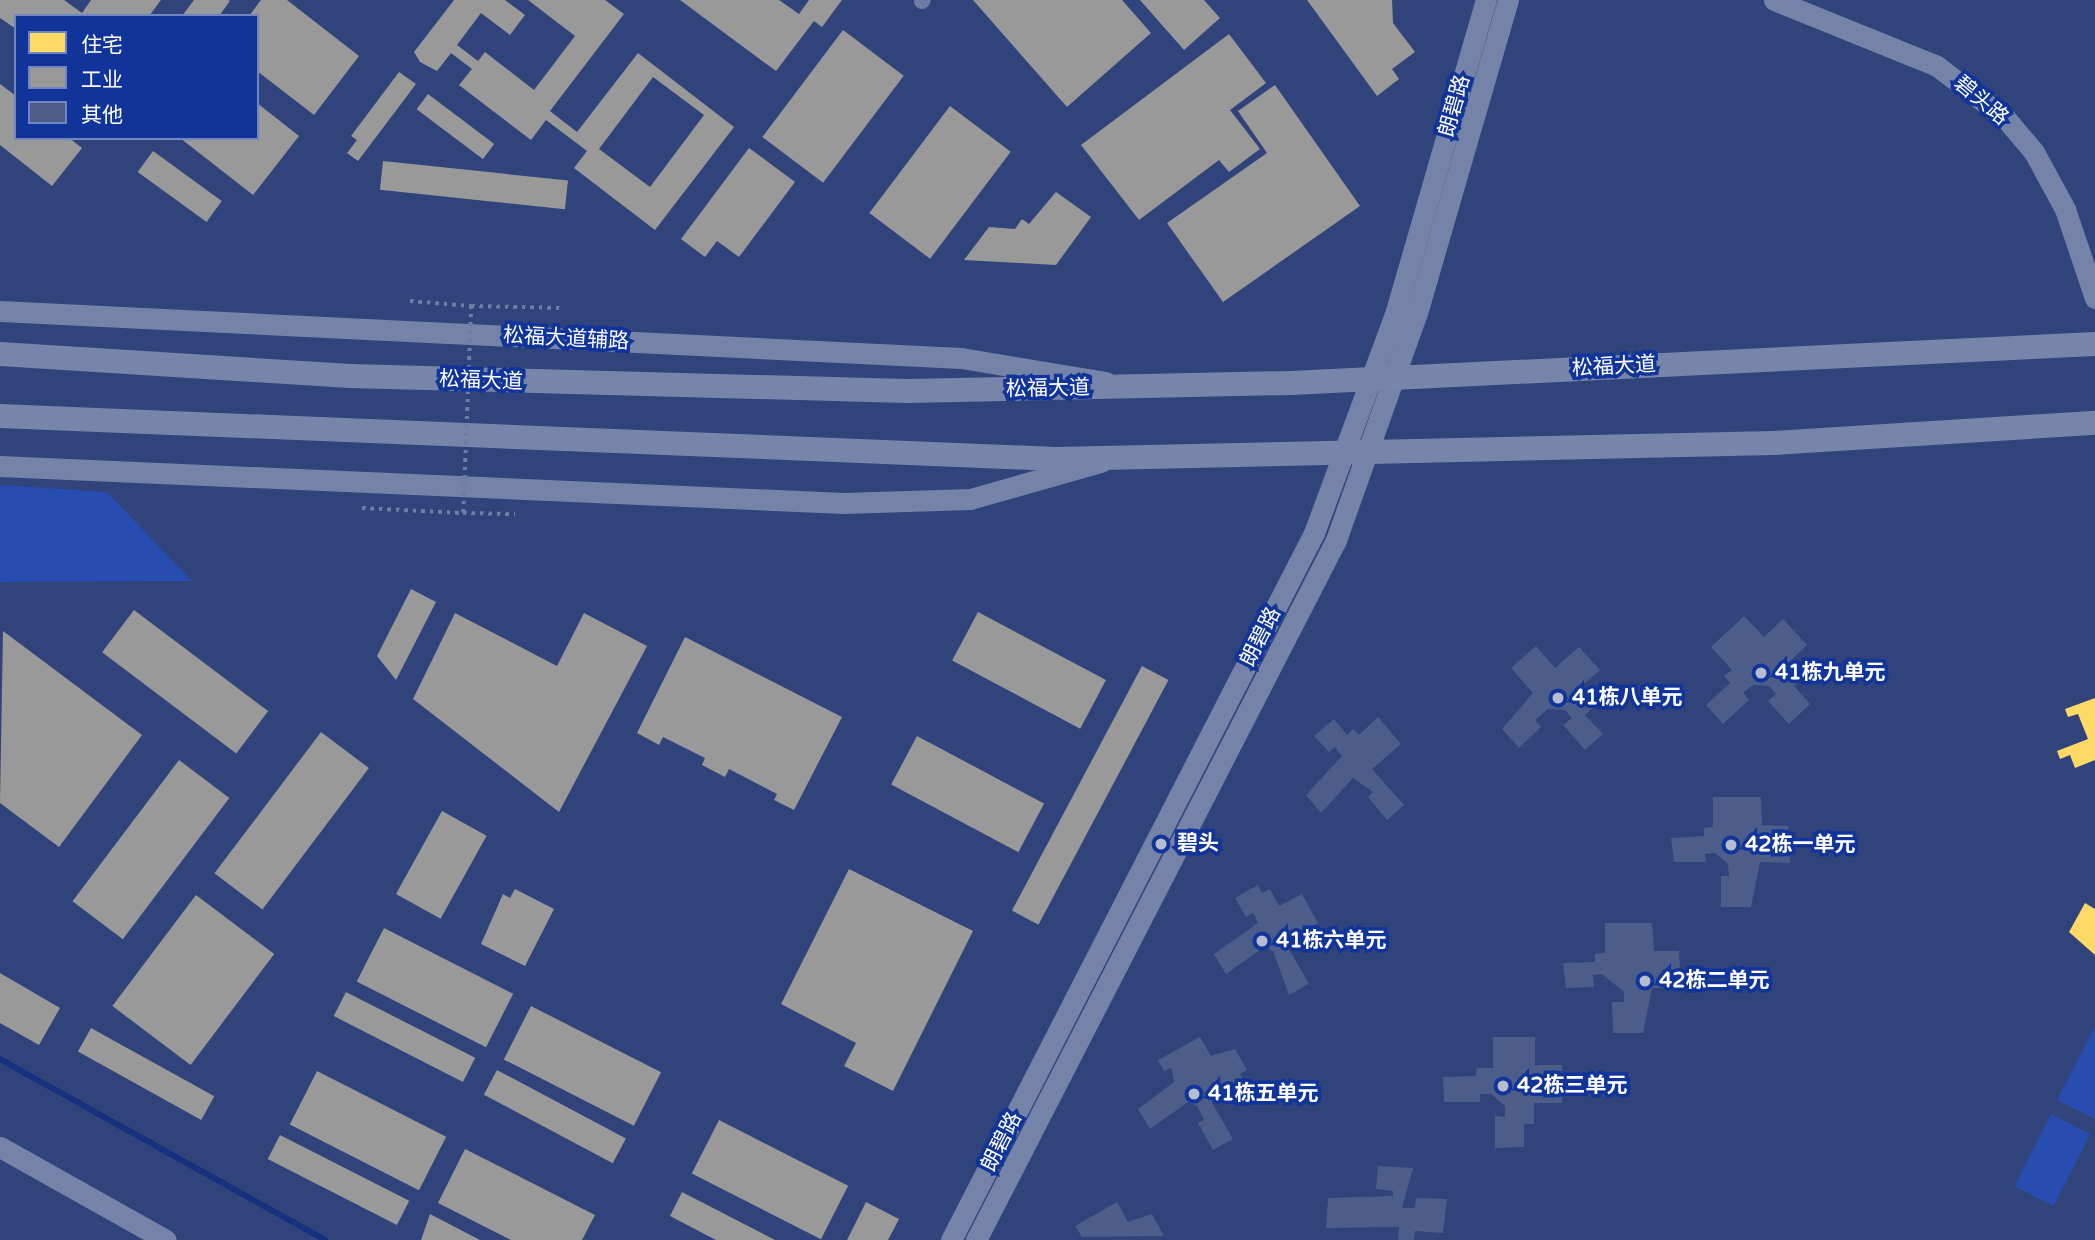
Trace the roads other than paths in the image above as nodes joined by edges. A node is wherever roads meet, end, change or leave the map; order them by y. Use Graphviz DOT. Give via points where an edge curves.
graph roads {
  1 [pos="1486,0"];
  2 [pos="1508,0"];
  3 [pos="1774,0"];
  4 [pos="2095,298"];
  5 [pos="0,311"];
  6 [pos="0,341"];
  7 [pos="2095,344"];
  8 [pos="0,354"];
  9 [pos="56,359"];
  10 [pos="1383,378"];
  11 [pos="1129,388"];
  12 [pos="0,416"];
  13 [pos="2095,423"];
  14 [pos="1354,456"];
  15 [pos="1110,459"];
  16 [pos="0,466"];
  17 [pos="0,1147"];
  18 [pos="166,1240"];
  19 [pos="951,1240"];
  20 [pos="976,1240"];
  1 -- 10 [label="street, 朗碧路"];
  2 -- 10 [label="street, 朗碧路"];
  3 -- 4 [label="street, 碧头路" via="1937,66 2006,120 2034,152 2065,209"];
  5 -- 11 [label="street, 松福大道辅路" via="961,358 1063,371"];
  6 -- 9 [label="main road"];
  7 -- 10 [label="main road, 松福大道"];
  8 -- 9 [label="main road, 松福大道"];
  9 -- 11 [label="main road, 松福大道" via="651,388"];
  10 -- 11 [label="main road, 松福大道"];
  10 -- 14 [label="street, 朗碧路"];
  12 -- 15 [label="main road"];
  13 -- 14 [label="main road" via="1774,443"];
  14 -- 15 [label="main road"];
  14 -- 19 [label="street, 朗碧路"];
  14 -- 20 [label="street, 朗碧路" via="1336,540"];
  15 -- 16 [label="street" via="970,499 843,503"];
  17 -- 18 [label="street"];
}
